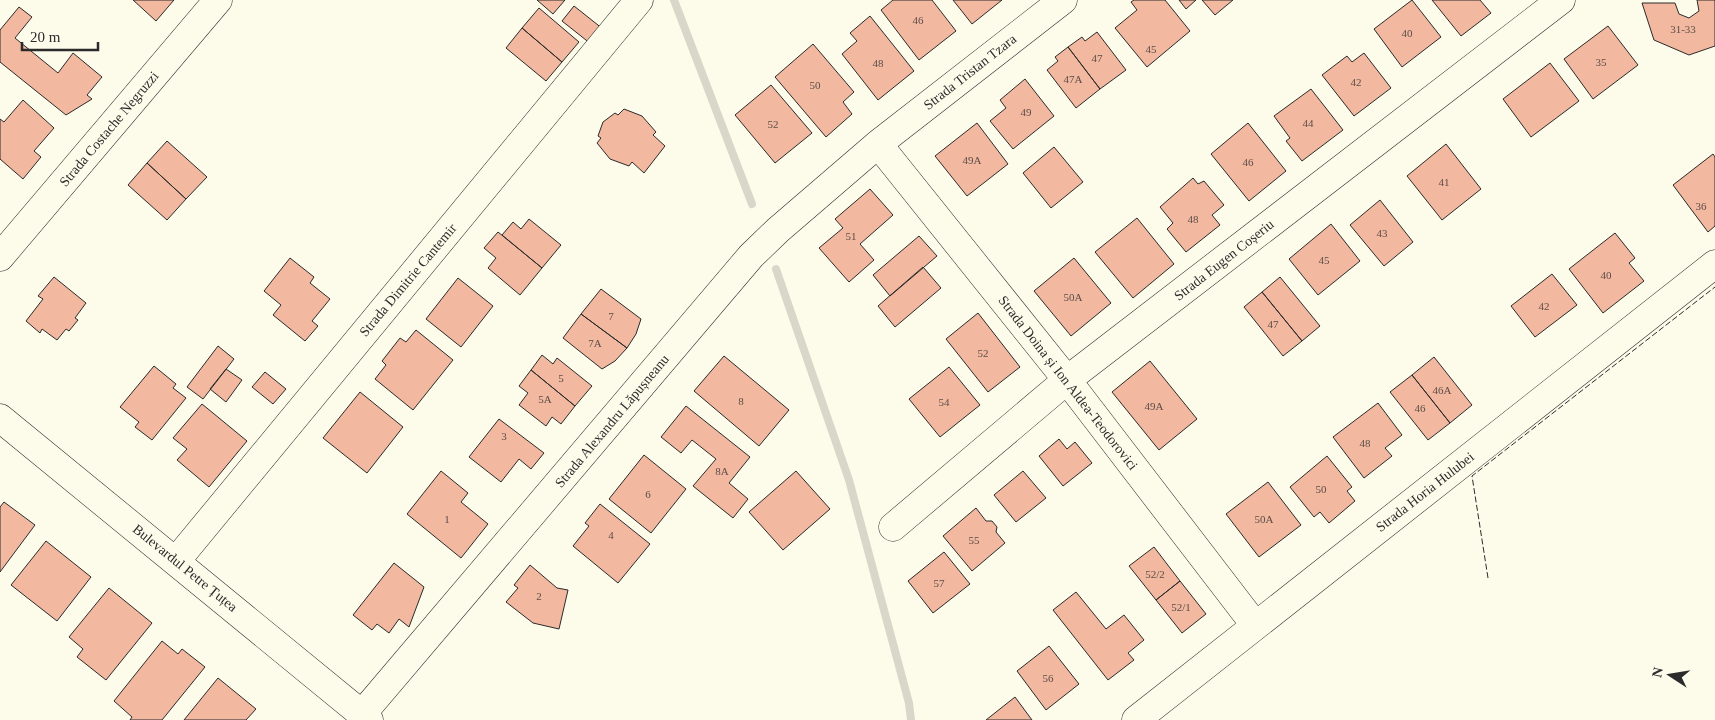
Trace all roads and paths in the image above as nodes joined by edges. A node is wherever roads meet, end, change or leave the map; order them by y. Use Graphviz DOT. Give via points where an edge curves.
graph roads {
  1 [pos="218,0"];
  2 [pos="639,0"];
  3 [pos="1063,0"];
  4 [pos="1560,0"];
  5 [pos="878,144"];
  6 [pos="0,258"];
  7 [pos="1715,264"];
  8 [pos="1068,380"];
  9 [pos="0,418"];
  10 [pos="893,527"];
  11 [pos="176,561"];
  12 [pos="1255,625"];
  13 [pos="366,717"];
  14 [pos="1136,720"];
  1 -- 6 [label="street, Strada Costache Negruzzi"];
  2 -- 11 [label="street, Strada Dimitrie Cantemir"];
  3 -- 5 [label="street, Strada Tristan Tzara"];
  4 -- 8 [label="street, Strada Eugen Coșeriu"];
  5 -- 8 [label="street, Strada Doina și Ion Aldea-Teodorovici"];
  5 -- 13 [label="street, Strada Alexandru Lăpușneanu" via="751,256"];
  7 -- 12 [label="street, Strada Horia Hulubei"];
  8 -- 10 [label="street, Strada Eugen Coșeriu"];
  8 -- 12 [label="street, Strada Doina și Ion Aldea-Teodorovici"];
  9 -- 11 [label="street, Bulevardul Petre Țuțea"];
  11 -- 13 [label="street, Bulevardul Petre Țuțea"];
  12 -- 14 [label="street, Strada Horia Hulubei"];
}
